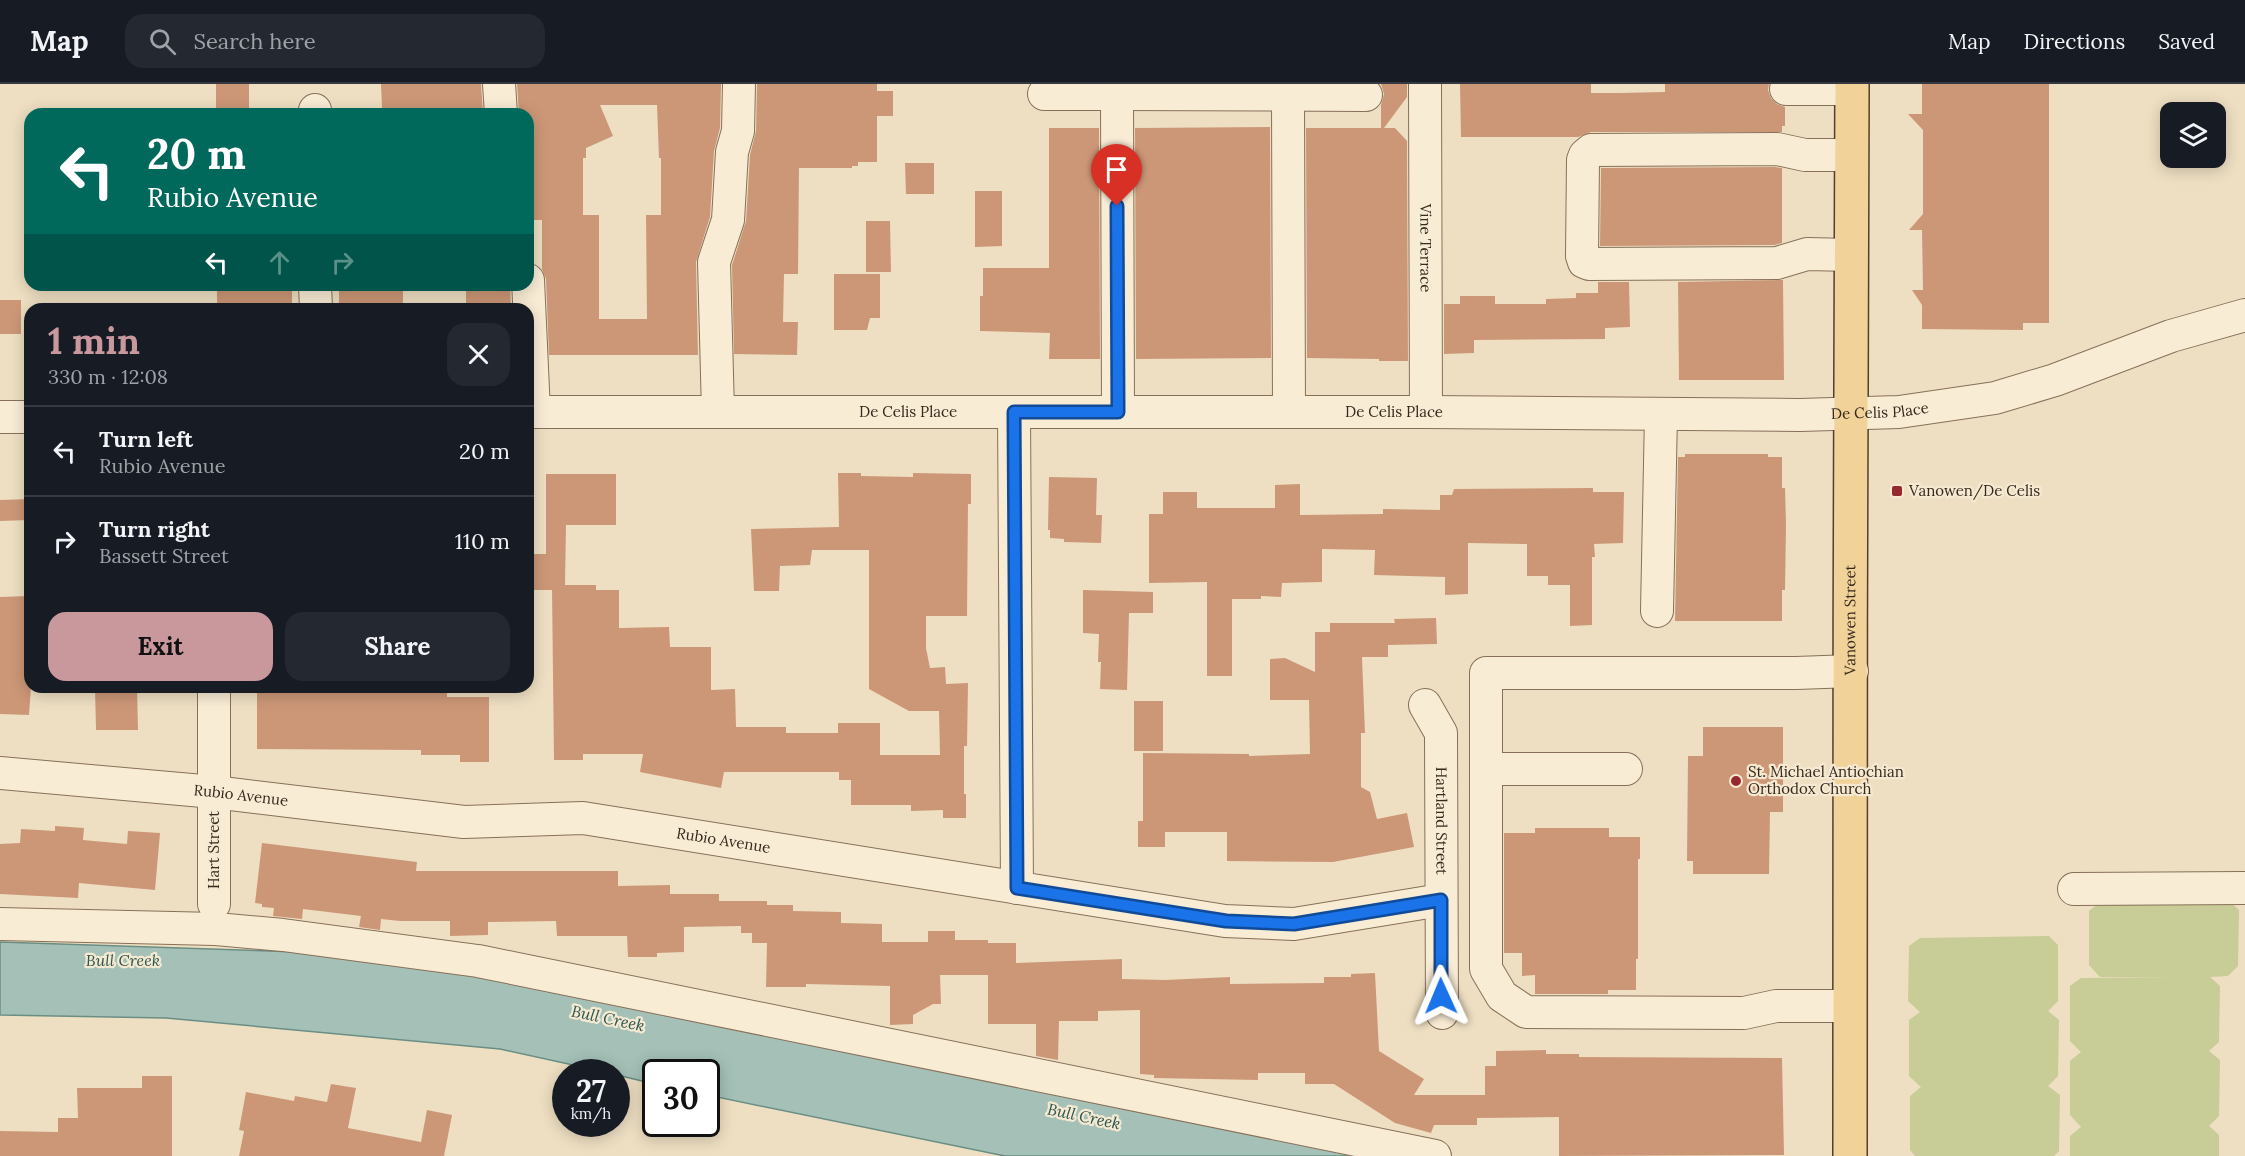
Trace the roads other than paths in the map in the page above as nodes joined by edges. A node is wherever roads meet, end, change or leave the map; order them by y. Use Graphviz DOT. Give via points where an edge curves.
graph roads {
  1 [pos="499,84"];
  2 [pos="739,84"];
  3 [pos="1425,84"];
  4 [pos="1852,87"];
  5 [pos="1786,89"];
  6 [pos="1044,94"];
  7 [pos="1117,94"];
  8 [pos="1288,94"];
  9 [pos="1366,94"];
  10 [pos="501,108"];
  11 [pos="1852,155"];
  12 [pos="1851,255"];
  13 [pos="2245,315"];
  14 [pos="534,412"];
  15 [pos="718,412"];
  16 [pos="1014,412"];
  17 [pos="1118,412"];
  18 [pos="1289,412"];
  19 [pos="1426,412"];
  20 [pos="1661,414"];
  21 [pos="1850,414"];
  22 [pos="0,417"];
  23 [pos="24,417"];
  24 [pos="1657,611"];
  25 [pos="1852,671"];
  26 [pos="214,693"];
  27 [pos="1425,705"];
  28 [pos="1486,769"];
  29 [pos="1626,769"];
  30 [pos="0,773"];
  31 [pos="214,792"];
  32 [pos="1017,888"];
  33 [pos="2245,888"];
  34 [pos="2074,889"];
  35 [pos="1441,900"];
  36 [pos="214,904"];
  37 [pos="0,924"];
  38 [pos="1850,1006"];
  39 [pos="1442,1013"];
  40 [pos="1435,1156"];
  41 [pos="1850,1156"];
  1 -- 10 [label="street"];
  2 -- 15 [label="street" via="728,220 714,262"];
  3 -- 19 [label="street, Vine Terrace"];
  4 -- 5 [label="street"];
  4 -- 11 [label="main road, Vanowen Street"];
  6 -- 7 [label="street"];
  7 -- 8 [label="street"];
  7 -- 17 [label="street"];
  8 -- 9 [label="street"];
  8 -- 18 [label="street"];
  11 -- 12 [label="main road, Vanowen Street"];
  11 -- 12 [label="street" via="1805,155 1777,149 1591,150 1583,160 1582,256 1589,264 1765,264 1807,254"];
  12 -- 21 [label="main road, Vanowen Street"];
  13 -- 21 [label="street, De Celis Place" via="2171,336 1995,398 1899,412"];
  14 -- 15 [label="street, De Celis Place"];
  15 -- 16 [label="street, De Celis Place"];
  16 -- 17 [label="street, De Celis Place"];
  16 -- 32 [label="street"];
  17 -- 18 [label="street, De Celis Place"];
  18 -- 19 [label="street, De Celis Place"];
  19 -- 20 [label="street, De Celis Place"];
  20 -- 21 [label="street, De Celis Place"];
  20 -- 24 [label="street"];
  21 -- 25 [label="main road, Vanowen Street"];
  22 -- 23 [label="street"];
  25 -- 28 [label="street" via="1486,673"];
  25 -- 38 [label="main road, Vanowen Street"];
  26 -- 31 [label="street, Hart Street"];
  27 -- 35 [label="street, Hartland Street" via="1441,733"];
  28 -- 29 [label="street"];
  28 -- 38 [label="street" via="1486,969 1502,996 1526,1012 1744,1013 1776,1006"];
  30 -- 31 [label="street, Rubio Avenue"];
  31 -- 32 [label="street, Rubio Avenue" via="464,822 583,818"];
  31 -- 36 [label="street, Hart Street"];
  32 -- 35 [label="street, Rubio Avenue" via="1226,921 1294,924"];
  33 -- 34 [label="street"];
  35 -- 39 [label="street, Hartland Street"];
  37 -- 40 [label="street" via="283,934 478,961"];
  38 -- 41 [label="main road, Vanowen Street"];
}
